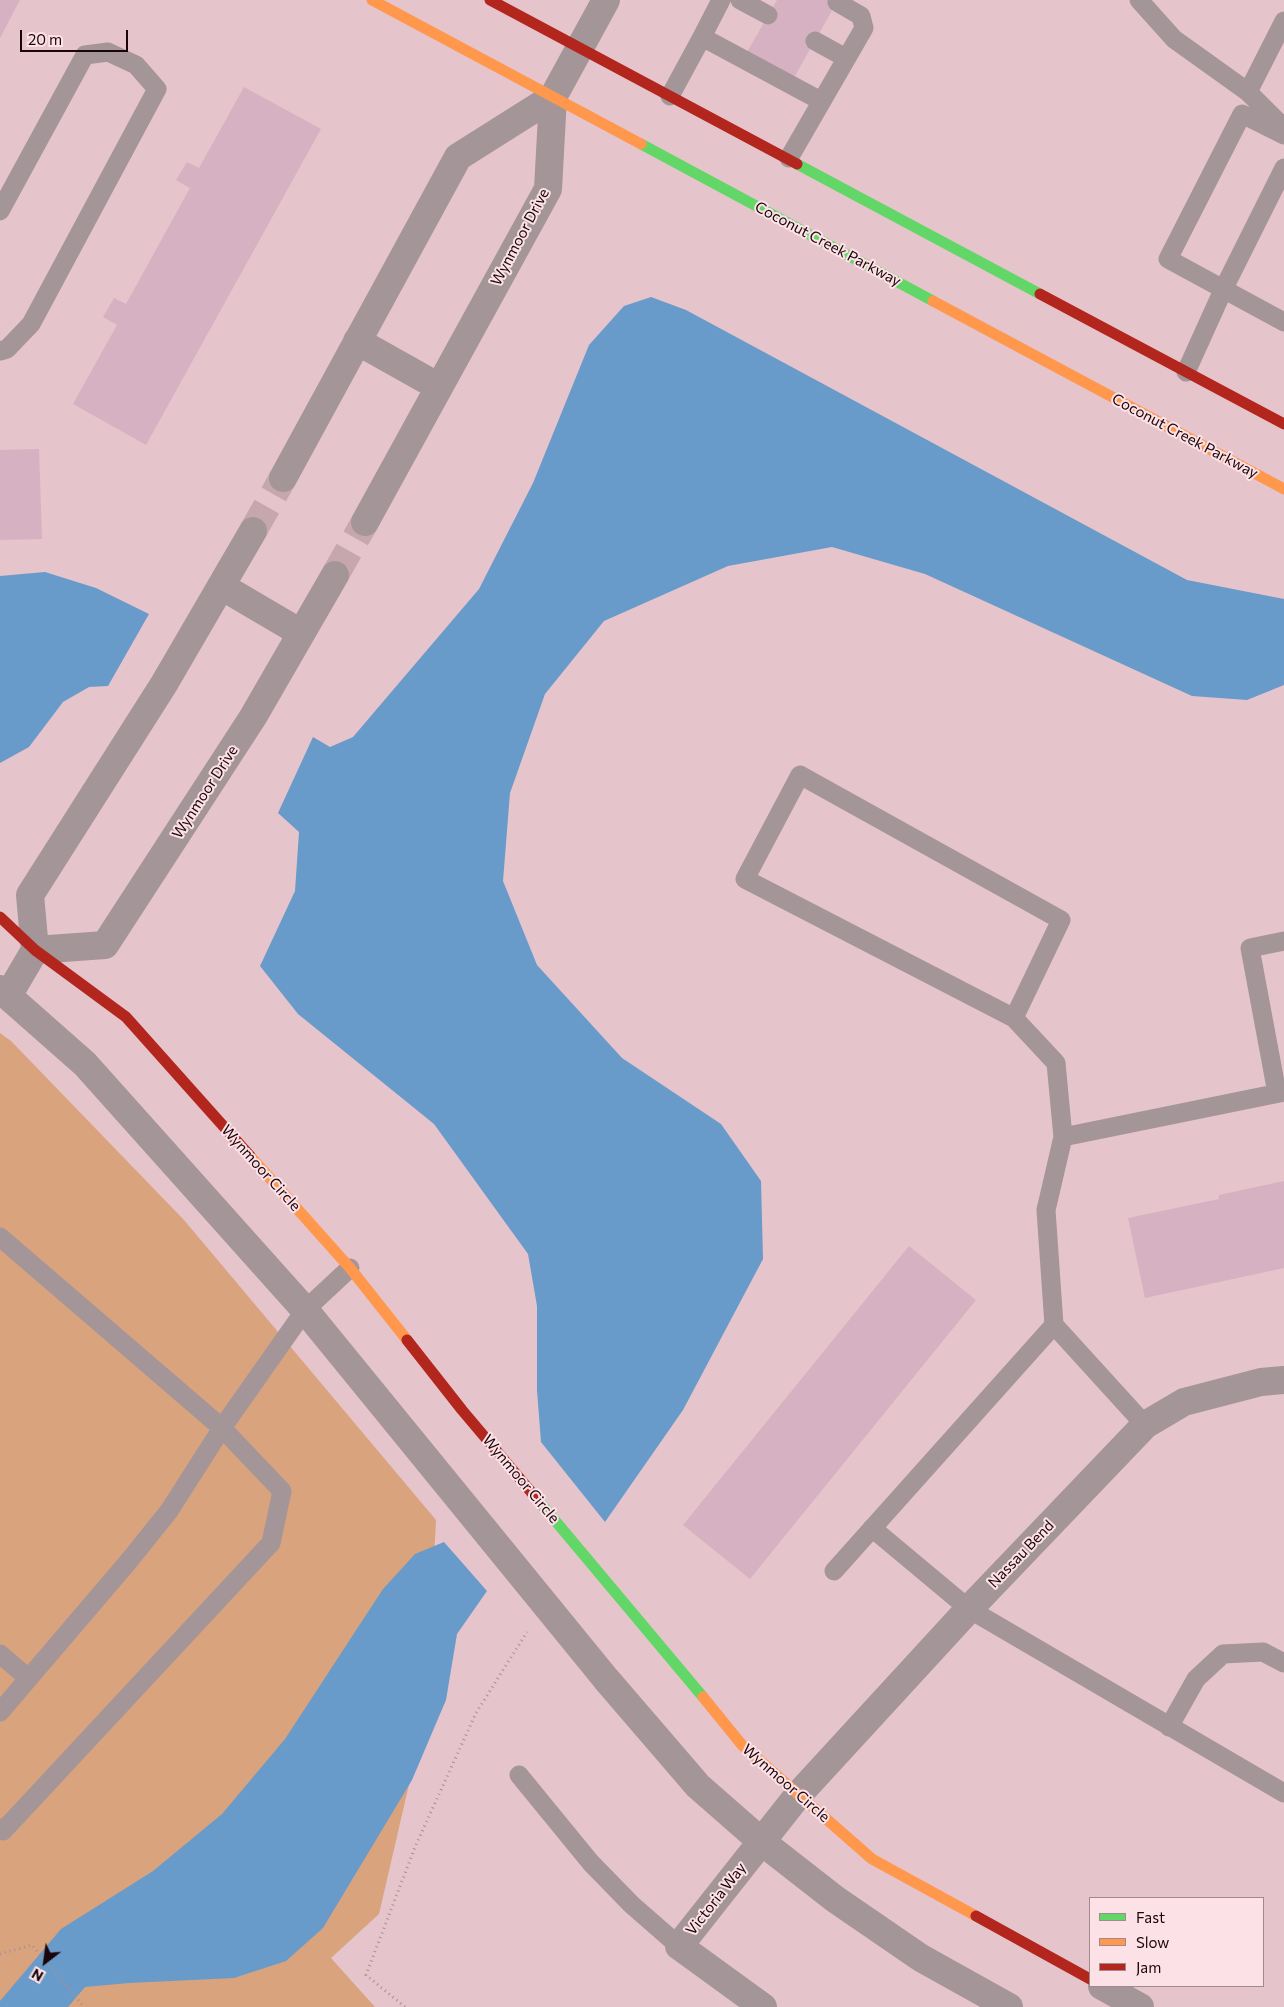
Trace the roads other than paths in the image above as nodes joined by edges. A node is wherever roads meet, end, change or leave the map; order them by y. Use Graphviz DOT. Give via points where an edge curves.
graph roads {
  1 [pos="372,0"];
  2 [pos="490,0"];
  3 [pos="606,0"];
  4 [pos="721,0"];
  5 [pos="740,0"];
  6 [pos="1138,0"];
  7 [pos="837,2"];
  8 [pos="768,15"];
  9 [pos="1284,21"];
  10 [pos="702,37"];
  11 [pos="815,41"];
  12 [pos="580,48"];
  13 [pos="846,58"];
  14 [pos="1248,92"];
  15 [pos="670,96"];
  16 [pos="553,97"];
  17 [pos="821,101"];
  18 [pos="1284,128"];
  19 [pos="1284,135"];
  20 [pos="789,158"];
  21 [pos="1284,168"];
  22 [pos="0,211"];
  23 [pos="1224,288"];
  24 [pos="1284,322"];
  25 [pos="357,341"];
  26 [pos="0,351"];
  27 [pos="1186,372"];
  28 [pos="439,387"];
  29 [pos="1284,424"];
  30 [pos="282,478"];
  31 [pos="1284,489"];
  32 [pos="365,522"];
  33 [pos="253,531"];
  34 [pos="335,575"];
  35 [pos="221,586"];
  36 [pos="301,633"];
  37 [pos="0,917"];
  38 [pos="1284,941"];
  39 [pos="36,950"];
  40 [pos="4,993"];
  41 [pos="1014,1018"];
  42 [pos="1281,1092"];
  43 [pos="1063,1138"];
  44 [pos="0,1237"];
  45 [pos="350,1268"];
  46 [pos="305,1310"];
  47 [pos="1054,1325"];
  48 [pos="1284,1380"];
  49 [pos="1145,1425"];
  50 [pos="222,1428"];
  51 [pos="872,1528"];
  52 [pos="834,1571"];
  53 [pos="969,1609"];
  54 [pos="0,1654"];
  55 [pos="1284,1663"];
  56 [pos="28,1678"];
  57 [pos="0,1712"];
  58 [pos="1169,1727"];
  59 [pos="519,1775"];
  60 [pos="1284,1793"];
  61 [pos="799,1794"];
  62 [pos="2,1829"];
  63 [pos="762,1842"];
  64 [pos="679,1946"];
  65 [pos="1089,1978"];
  66 [pos="1104,1987"];
  67 [pos="763,2007"];
  68 [pos="1009,2007"];
  69 [pos="1140,2007"];
  1 -- 16 [label="main road, Coconut Creek Parkway"];
  2 -- 12 [label="main road"];
  3 -- 12 [label="street"];
  4 -- 10 [label="lane"];
  5 -- 8 [label="lane"];
  6 -- 14 [label="lane" via="1174,39"];
  7 -- 13 [label="lane" via="862,16 864,28"];
  9 -- 14 [label="lane"];
  10 -- 15 [label="lane"];
  10 -- 17 [label="lane"];
  11 -- 13 [label="lane"];
  12 -- 15 [label="main road"];
  12 -- 16 [label="street"];
  13 -- 17 [label="lane"];
  14 -- 18 [label="lane"];
  15 -- 20 [label="main road"];
  16 -- 25 [label="street" via="458,157"];
  16 -- 28 [label="street, Wynmoor Drive" via="548,189"];
  16 -- 31 [label="main road, Coconut Creek Parkway"];
  17 -- 20 [label="lane"];
  19 -- 23 [label="lane" via="1242,114 1168,260"];
  20 -- 27 [label="main road"];
  21 -- 23 [label="lane"];
  22 -- 26 [label="lane" via="85,55 108,52 136,65 157,89 31,324 7,349"];
  23 -- 24 [label="lane"];
  23 -- 27 [label="lane"];
  25 -- 28 [label="street"];
  25 -- 30 [label="street"];
  27 -- 29 [label="main road"];
  28 -- 32 [label="street, Wynmoor Drive"];
  33 -- 35 [label="street"];
  34 -- 36 [label="street, Wynmoor Drive"];
  35 -- 36 [label="street"];
  35 -- 39 [label="street" via="164,684 30,895"];
  36 -- 39 [label="street, Wynmoor Drive" via="253,717 105,945"];
  37 -- 39 [label="main road, Wynmoor Circle"];
  38 -- 42 [label="lane" via="1250,948"];
  39 -- 40 [label="street"];
  39 -- 45 [label="main road, Wynmoor Circle" via="126,1017"];
  40 -- 46 [label="street" via="85,1064"];
  41 -- 41 [label="lane" via="745,879 800,775 1061,920"];
  41 -- 43 [label="lane" via="1056,1063"];
  42 -- 43 [label="lane"];
  43 -- 47 [label="lane" via="1046,1210"];
  44 -- 50 [label="lane"];
  45 -- 46 [label="lane"];
  45 -- 61 [label="main road, Wynmoor Circle" via="462,1410 742,1745"];
  46 -- 50 [label="lane"];
  46 -- 63 [label="street" via="698,1786"];
  47 -- 49 [label="lane"];
  47 -- 51 [label="lane"];
  48 -- 49 [label="street, Nassau Bend" via="1260,1382 1184,1402"];
  49 -- 53 [label="street, Nassau Bend"];
  50 -- 56 [label="lane" via="169,1511"];
  50 -- 62 [label="lane" via="282,1491 271,1543"];
  51 -- 52 [label="lane"];
  51 -- 53 [label="lane"];
  53 -- 58 [label="lane"];
  53 -- 61 [label="street, Nassau Bend"];
  54 -- 56 [label="lane"];
  55 -- 58 [label="lane" via="1263,1652 1223,1654 1196,1679"];
  56 -- 57 [label="lane"];
  58 -- 60 [label="lane"];
  59 -- 64 [label="lane" via="591,1864"];
  61 -- 63 [label="street, Victoria Way"];
  61 -- 65 [label="main road, Wynmoor Circle" via="872,1858"];
  63 -- 64 [label="street, Victoria Way"];
  63 -- 68 [label="street" via="835,1899 921,1958"];
  64 -- 67 [label="street, Victoria Way"];
  66 -- 69 [label="street"];
}
